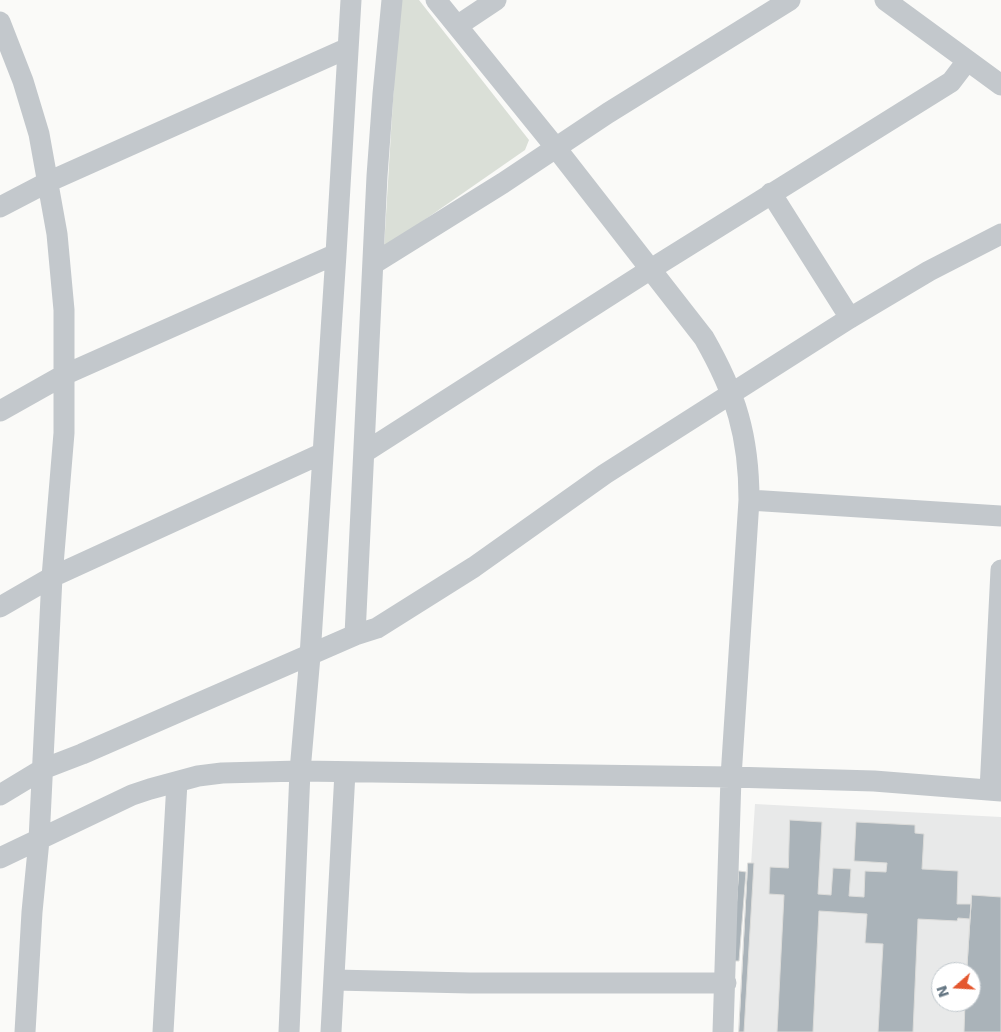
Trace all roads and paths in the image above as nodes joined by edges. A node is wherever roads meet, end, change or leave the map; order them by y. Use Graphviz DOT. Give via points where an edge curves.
graph roads {
  1 [pos="350,0"];
  2 [pos="392,0"];
  3 [pos="436,0"];
  4 [pos="496,0"];
  5 [pos="790,0"];
  6 [pos="885,0"];
  7 [pos="0,22"];
  8 [pos="457,26"];
  9 [pos="348,48"];
  10 [pos="967,61"];
  11 [pos="1001,85"];
  12 [pos="556,148"];
  13 [pos="48,182"];
  14 [pos="771,193"];
  15 [pos="0,207"];
  16 [pos="1001,234"];
  17 [pos="336,254"];
  18 [pos="373,264"];
  19 [pos="651,269"];
  20 [pos="850,318"];
  21 [pos="64,375"];
  22 [pos="732,393"];
  23 [pos="0,411"];
  24 [pos="365,452"];
  25 [pos="323,453"];
  26 [pos="749,500"];
  27 [pos="1001,516"];
  28 [pos="1001,570"];
  29 [pos="52,577"];
  30 [pos="0,607"];
  31 [pos="355,636"];
  32 [pos="310,656"];
  33 [pos="43,770"];
  34 [pos="300,771"];
  35 [pos="344,772"];
  36 [pos="731,777"];
  37 [pos="177,782"];
  38 [pos="995,790"];
  39 [pos="0,795"];
  40 [pos="39,840"];
  41 [pos="0,858"];
  42 [pos="334,980"];
  43 [pos="726,983"];
  44 [pos="25,1032"];
  45 [pos="163,1032"];
  46 [pos="289,1032"];
  47 [pos="331,1032"];
  48 [pos="723,1032"];
  1 -- 9 [label="street"];
  2 -- 18 [label="street"];
  3 -- 8 [label="street"];
  4 -- 8 [label="street"];
  5 -- 12 [label="street"];
  6 -- 10 [label="street"];
  7 -- 13 [label="street" via="39,134"];
  8 -- 12 [label="street"];
  9 -- 13 [label="street"];
  9 -- 17 [label="street"];
  10 -- 11 [label="street"];
  10 -- 14 [label="street" via="951,82"];
  12 -- 18 [label="street"];
  12 -- 19 [label="street"];
  13 -- 15 [label="street"];
  13 -- 21 [label="street" via="63,300"];
  14 -- 19 [label="street"];
  14 -- 20 [label="street"];
  16 -- 20 [label="street" via="929,271"];
  17 -- 21 [label="street"];
  17 -- 25 [label="street"];
  18 -- 24 [label="street"];
  19 -- 22 [label="street" via="704,338"];
  19 -- 24 [label="street"];
  20 -- 22 [label="street"];
  21 -- 23 [label="street"];
  21 -- 29 [label="street" via="64,433"];
  22 -- 26 [label="street" via="746,449"];
  22 -- 31 [label="street" via="605,474 474,567 377,628"];
  24 -- 31 [label="street"];
  25 -- 29 [label="street"];
  25 -- 32 [label="street"];
  26 -- 27 [label="street"];
  26 -- 36 [label="street"];
  28 -- 38 [label="street"];
  29 -- 30 [label="street"];
  29 -- 33 [label="street"];
  31 -- 32 [label="street"];
  32 -- 33 [label="street"];
  32 -- 34 [label="street"];
  33 -- 39 [label="street"];
  33 -- 40 [label="street"];
  34 -- 35 [label="street"];
  34 -- 37 [label="street" via="222,773"];
  34 -- 46 [label="street"];
  35 -- 36 [label="street"];
  35 -- 42 [label="street"];
  36 -- 38 [label="street" via="874,781"];
  36 -- 43 [label="street"];
  37 -- 40 [label="street" via="132,795"];
  37 -- 45 [label="street"];
  40 -- 41 [label="street"];
  40 -- 44 [label="street"];
  42 -- 43 [label="street"];
  42 -- 47 [label="street"];
  43 -- 48 [label="street"];
}
